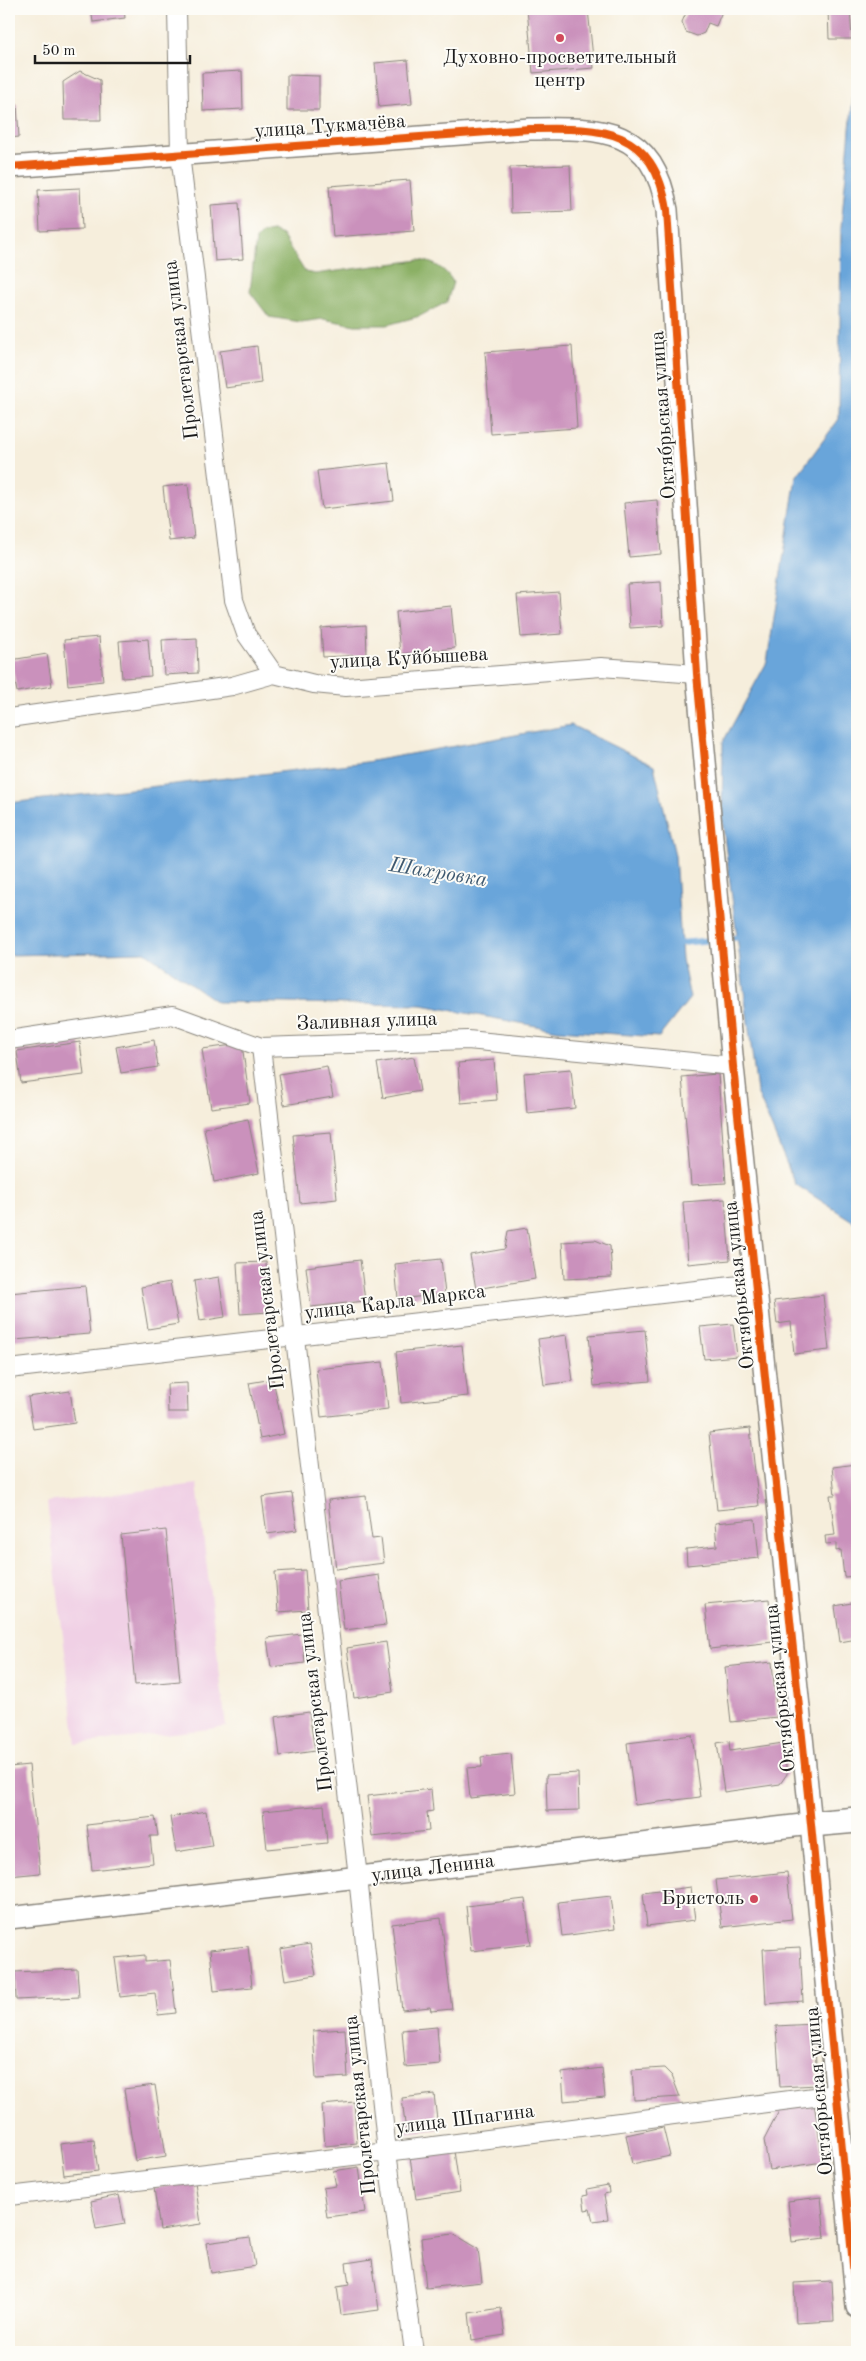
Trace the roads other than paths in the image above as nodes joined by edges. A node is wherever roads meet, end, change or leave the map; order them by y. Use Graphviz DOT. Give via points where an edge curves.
graph roads {
  1 [pos="177,9"];
  2 [pos="180,154"];
  3 [pos="646,158"];
  4 [pos="9,167"];
  5 [pos="274,674"];
  6 [pos="697,674"];
  7 [pos="9,718"];
  8 [pos="9,1040"];
  9 [pos="261,1047"];
  10 [pos="733,1066"];
  11 [pos="757,1283"];
  12 [pos="294,1336"];
  13 [pos="9,1370"];
  14 [pos="857,1820"];
  15 [pos="811,1824"];
  16 [pos="358,1878"];
  17 [pos="9,1918"];
  18 [pos="837,2094"];
  19 [pos="387,2152"];
  20 [pos="9,2196"];
  21 [pos="857,2307"];
  22 [pos="414,2352"];
  1 -- 2 [label="street, Пролетарская улица"];
  2 -- 3 [label="street, улица Тукмачёва" via="530,129 588,128 622,138"];
  2 -- 4 [label="street, улица Тукмачёва"];
  2 -- 5 [label="street, Пролетарская улица" via="234,600 246,634"];
  3 -- 6 [label="street, Октябрьская улица" via="655,170 667,210"];
  5 -- 6 [label="street, улица Куйбышева" via="314,684 346,687 601,668"];
  5 -- 7 [label="street, улица Куйбышева" via="232,686"];
  6 -- 10 [label="street, Октябрьская улица"];
  8 -- 9 [label="street, Заливная улица" via="173,1015"];
  9 -- 10 [label="street, Заливная улица" via="468,1040"];
  9 -- 12 [label="street, Пролетарская улица"];
  10 -- 11 [label="street, Октябрьская улица"];
  11 -- 12 [label="street, улица Карла Маркса"];
  11 -- 15 [label="street, Октябрьская улица"];
  12 -- 13 [label="street, улица Карла Маркса"];
  12 -- 16 [label="street, Пролетарская улица"];
  14 -- 15 [label="main road, улица Ленина"];
  15 -- 16 [label="street, улица Ленина"];
  15 -- 18 [label="street, Октябрьская улица"];
  16 -- 17 [label="street, улица Ленина"];
  16 -- 19 [label="street, Пролетарская улица"];
  18 -- 19 [label="street, улица Шпагина"];
  18 -- 21 [label="street, Октябрьская улица"];
  19 -- 20 [label="street, улица Шпагина"];
  19 -- 22 [label="street, Пролетарская улица"];
}
